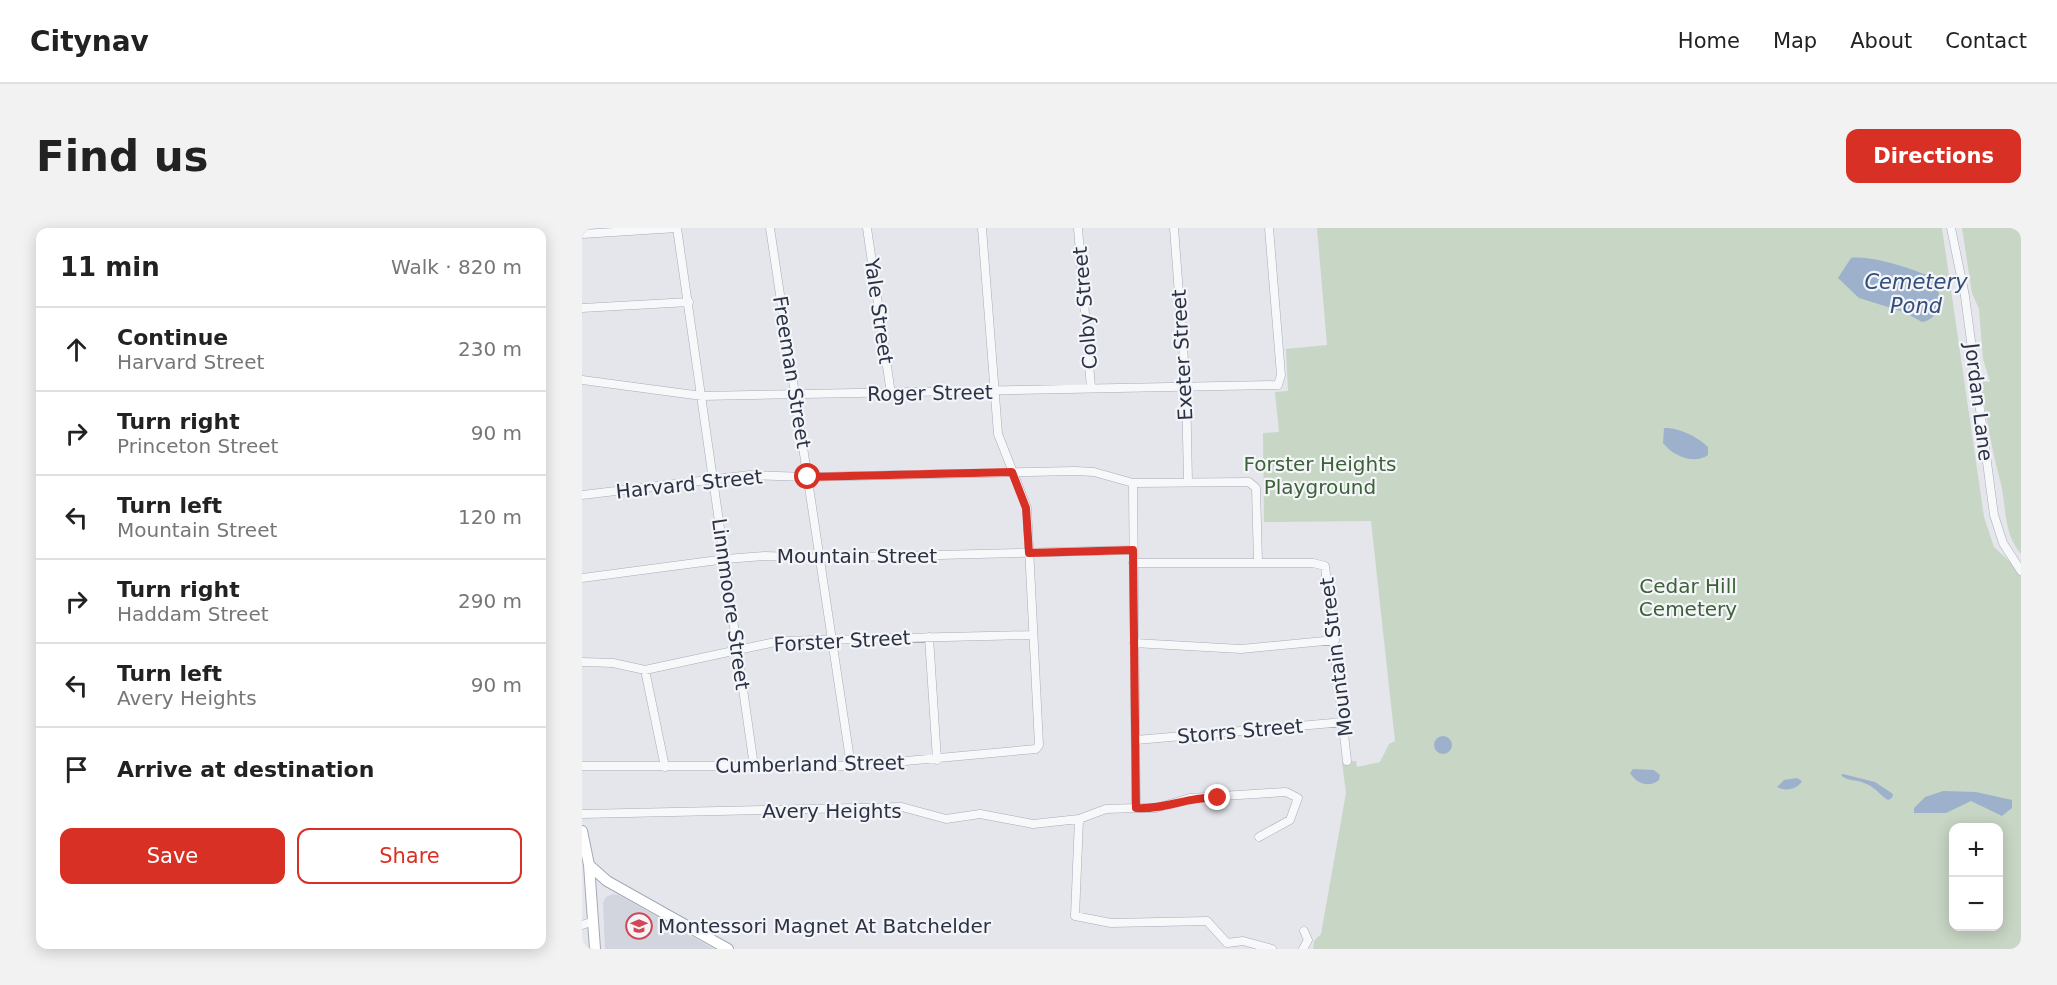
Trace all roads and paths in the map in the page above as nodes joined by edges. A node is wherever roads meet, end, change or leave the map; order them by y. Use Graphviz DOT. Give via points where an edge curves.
graph roads {
  1 [pos="677,228"];
  2 [pos="770,228"];
  3 [pos="867,228"];
  4 [pos="982,228"];
  5 [pos="1078,228"];
  6 [pos="1174,228"];
  7 [pos="1269,228"];
  8 [pos="1951,228"];
  9 [pos="582,234"];
  10 [pos="689,302"];
  11 [pos="582,308"];
  12 [pos="582,380"];
  13 [pos="1186,387"];
  14 [pos="1091,388"];
  15 [pos="995,392"];
  16 [pos="795,394"];
  17 [pos="891,394"];
  18 [pos="702,396"];
  19 [pos="1012,472"];
  20 [pos="808,477"];
  21 [pos="715,480"];
  22 [pos="1188,482"];
  23 [pos="1133,483"];
  24 [pos="582,495"];
  25 [pos="1133,550"];
  26 [pos="1029,553"];
  27 [pos="821,558"];
  28 [pos="726,559"];
  29 [pos="1258,562"];
  30 [pos="1133,563"];
  31 [pos="2021,571"];
  32 [pos="582,578"];
  33 [pos="1034,635"];
  34 [pos="929,637"];
  35 [pos="832,640"];
  36 [pos="1335,640"];
  37 [pos="1134,643"];
  38 [pos="737,650"];
  39 [pos="582,662"];
  40 [pos="645,669"];
  41 [pos="1344,722"];
  42 [pos="1136,740"];
  43 [pos="937,760"];
  44 [pos="1347,761"];
  45 [pos="582,766"];
  46 [pos="754,766"];
  47 [pos="851,766"];
  48 [pos="665,767"];
  49 [pos="1136,808"];
  50 [pos="582,814"];
  51 [pos="1079,819"];
  52 [pos="582,831"];
  53 [pos="1260,837"];
  54 [pos="584,862"];
  55 [pos="594,921"];
  56 [pos="582,925"];
  57 [pos="1304,931"];
  58 [pos="596,949"];
  59 [pos="728,949"];
  60 [pos="1272,949"];
  61 [pos="1303,949"];
  1 -- 9 [label="street"];
  1 -- 10 [label="street, Linnmoore Street"];
  2 -- 16 [label="street, Freeman Street"];
  3 -- 17 [label="street, Yale Street"];
  4 -- 15 [label="street"];
  5 -- 14 [label="street, Colby Street"];
  6 -- 13 [label="street, Exeter Street"];
  7 -- 13 [label="street, Roger Street" via="1281,375 1278,385"];
  8 -- 31 [label="street, Jordan Lane" via="1965,296 1994,510 2002,541"];
  10 -- 11 [label="street"];
  10 -- 18 [label="street, Linnmoore Street"];
  12 -- 18 [label="street, Roger Street"];
  13 -- 14 [label="street, Roger Street"];
  13 -- 22 [label="street, Exeter Street"];
  14 -- 15 [label="street, Roger Street"];
  15 -- 17 [label="street, Roger Street"];
  15 -- 19 [label="street" via="998,434"];
  16 -- 17 [label="street, Roger Street"];
  16 -- 18 [label="street, Roger Street"];
  16 -- 20 [label="street, Freeman Street"];
  18 -- 21 [label="street, Linnmoore Street"];
  19 -- 20 [label="street, Harvard Street"];
  19 -- 23 [label="street, Harvard Street" via="1094,472"];
  19 -- 26 [label="street" via="1026,508"];
  20 -- 21 [label="street, Harvard Street" via="750,475"];
  20 -- 27 [label="street, Freeman Street"];
  21 -- 24 [label="street, Harvard Street"];
  21 -- 28 [label="street, Linnmoore Street"];
  22 -- 23 [label="street, Harvard Street"];
  22 -- 29 [label="street, Harvard Street" via="1255,485"];
  23 -- 25 [label="street"];
  25 -- 26 [label="street, Mountain Street"];
  25 -- 30 [label="street"];
  26 -- 27 [label="street, Mountain Street"];
  26 -- 33 [label="street"];
  27 -- 28 [label="street, Mountain Street"];
  27 -- 35 [label="street, Freeman Street"];
  28 -- 32 [label="street, Mountain Street"];
  28 -- 38 [label="street, Linnmoore Street"];
  29 -- 30 [label="street, Mountain Street"];
  29 -- 36 [label="street, Mountain Street" via="1325,566"];
  30 -- 37 [label="street"];
  33 -- 34 [label="street, Forster Street"];
  33 -- 43 [label="street, Cumberland Street" via="1039,745 1036,749"];
  34 -- 35 [label="street, Forster Street"];
  34 -- 43 [label="street"];
  35 -- 38 [label="street, Forster Street" via="780,641"];
  35 -- 47 [label="street, Freeman Street"];
  36 -- 37 [label="street" via="1241,649"];
  36 -- 41 [label="street, Mountain Street"];
  37 -- 42 [label="street"];
  38 -- 40 [label="street, Forster Street"];
  38 -- 46 [label="street, Linnmoore Street"];
  39 -- 40 [label="street, Forster Street"];
  40 -- 48 [label="street"];
  41 -- 42 [label="street, Storrs Street"];
  41 -- 44 [label="street, Mountain Street"];
  42 -- 49 [label="street"];
  43 -- 47 [label="street, Cumberland Street"];
  45 -- 48 [label="street, Cumberland Street"];
  46 -- 47 [label="street, Cumberland Street"];
  46 -- 48 [label="street, Cumberland Street"];
  49 -- 51 [label="street, Avery Heights" via="1106,809"];
  49 -- 53 [label="street, Avery Heights" via="1156,808 1204,797 1286,792 1298,798 1290,820"];
  50 -- 51 [label="street, Avery Heights" via="902,807 946,819 980,814 1033,824"];
  51 -- 60 [label="street" via="1075,916 1111,923 1207,921 1227,943 1243,941"];
  52 -- 54 [label="main road"];
  54 -- 55 [label="main road"];
  54 -- 59 [label="main road" via="607,881"];
  55 -- 56 [label="street"];
  55 -- 58 [label="main road"];
  57 -- 61 [label="street" via="1308,940"];
}
